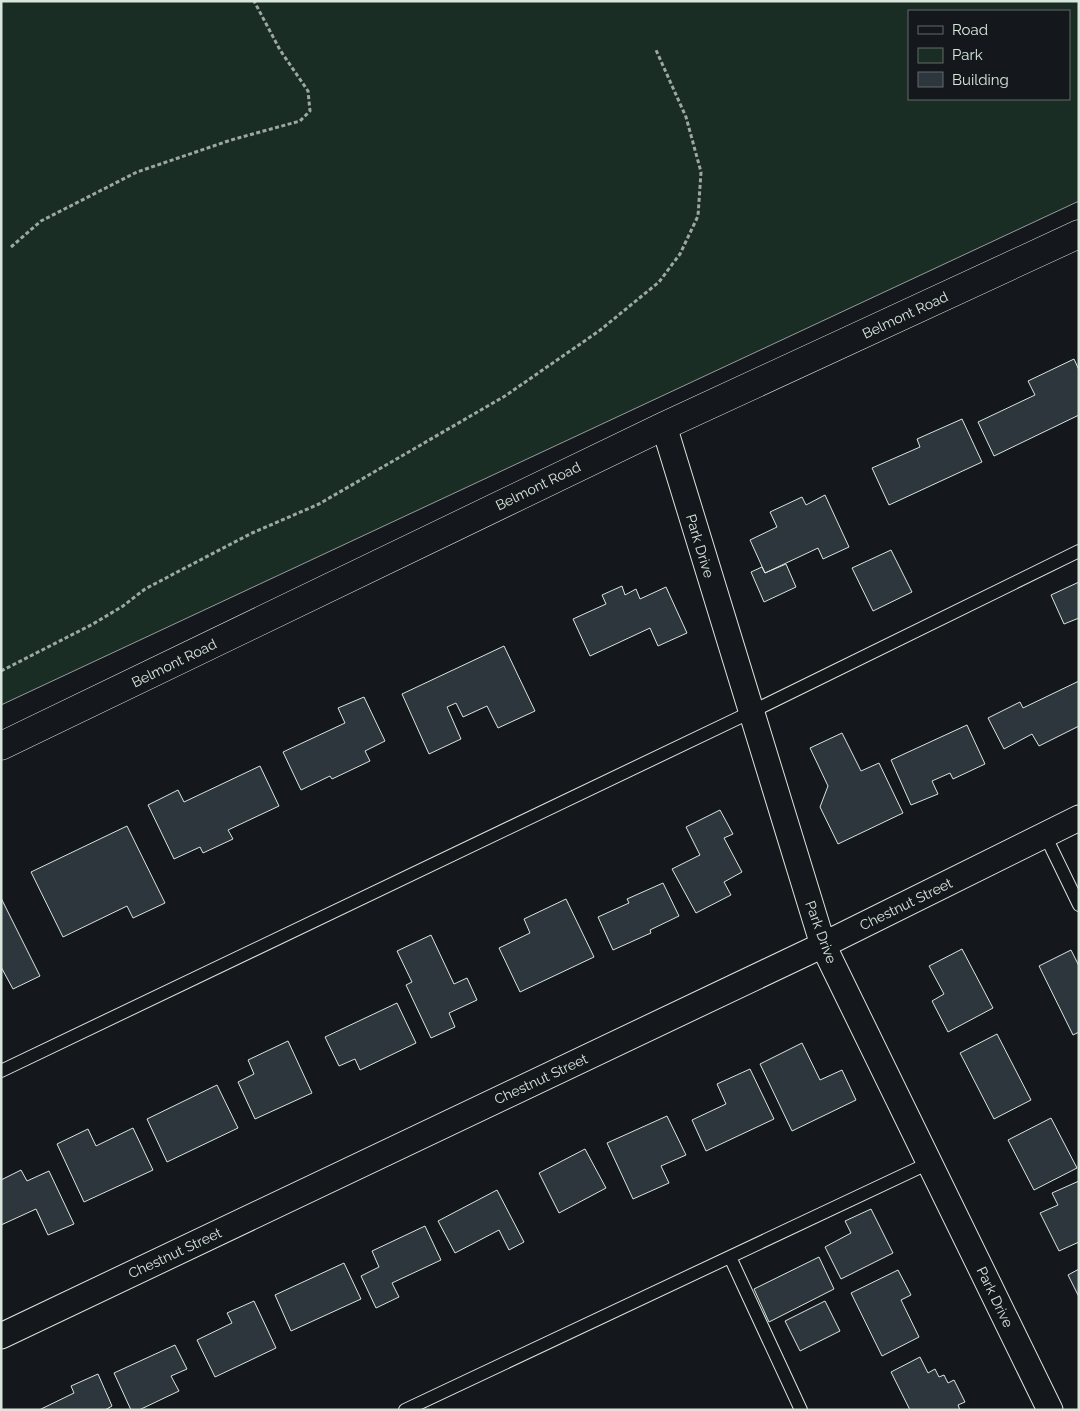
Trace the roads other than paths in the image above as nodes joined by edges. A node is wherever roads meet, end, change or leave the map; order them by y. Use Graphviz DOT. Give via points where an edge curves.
graph roads {
  1 [pos="1079,234"];
  2 [pos="664,426"];
  3 [pos="1079,552"];
  4 [pos="751,712"];
  5 [pos="1,746"];
  6 [pos="1079,818"];
  7 [pos="1045,835"];
  8 [pos="1079,905"];
  9 [pos="822,945"];
  10 [pos="1,1071"];
  11 [pos="930,1163"];
  12 [pos="730,1257"];
  13 [pos="1,1336"];
  14 [pos="405,1410"];
  15 [pos="801,1410"];
  16 [pos="1050,1410"];
  1 -- 2 [label="street, Belmont Road"];
  2 -- 4 [label="street, Park Drive"];
  2 -- 5 [label="street, Belmont Road"];
  3 -- 4 [label="lane"];
  4 -- 9 [label="street, Park Drive"];
  4 -- 10 [label="lane"];
  6 -- 7 [label="street, Chestnut Street"];
  7 -- 8 [label="lane"];
  7 -- 9 [label="street, Chestnut Street"];
  9 -- 11 [label="street, Park Drive"];
  9 -- 13 [label="street, Chestnut Street"];
  11 -- 12 [label="lane"];
  11 -- 16 [label="street, Park Drive"];
  12 -- 14 [label="lane"];
  12 -- 15 [label="lane"];
}
